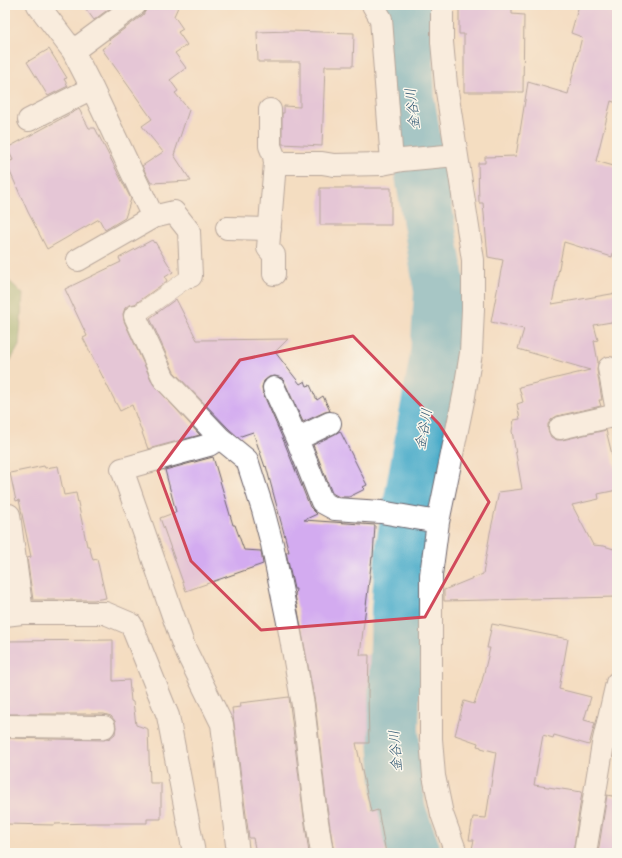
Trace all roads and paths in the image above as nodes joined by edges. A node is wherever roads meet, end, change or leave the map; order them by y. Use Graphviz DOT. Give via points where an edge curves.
graph roads {
  1 [pos="38,5"];
  2 [pos="135,5"];
  3 [pos="373,5"];
  4 [pos="442,5"];
  5 [pos="73,51"];
  6 [pos="92,88"];
  7 [pos="270,110"];
  8 [pos="30,120"];
  9 [pos="449,155"];
  10 [pos="397,161"];
  11 [pos="275,163"];
  12 [pos="153,217"];
  13 [pos="227,228"];
  14 [pos="270,229"];
  15 [pos="78,260"];
  16 [pos="274,274"];
  17 [pos="191,276"];
  18 [pos="135,316"];
  19 [pos="609,368"];
  20 [pos="274,388"];
  21 [pos="617,411"];
  22 [pos="617,415"];
  23 [pos="330,423"];
  24 [pos="560,428"];
  25 [pos="220,438"];
  26 [pos="297,439"];
  27 [pos="9,515"];
  28 [pos="438,522"];
  29 [pos="14,614"];
  30 [pos="617,683"];
  31 [pos="5,726"];
  32 [pos="104,727"];
  33 [pos="188,852"];
  34 [pos="238,853"];
  35 [pos="322,853"];
  36 [pos="456,853"];
  37 [pos="585,853"];
  1 -- 5 [label="street"];
  2 -- 5 [label="street"];
  3 -- 10 [label="street" via="381,19"];
  4 -- 9 [label="street"];
  5 -- 6 [label="street"];
  6 -- 8 [label="street"];
  6 -- 12 [label="street"];
  7 -- 11 [label="street" via="270,146"];
  9 -- 10 [label="street"];
  9 -- 28 [label="street" via="473,260 473,309 471,353 464,396"];
  10 -- 11 [label="street" via="382,164 334,165"];
  11 -- 14 [label="street"];
  12 -- 15 [label="street"];
  12 -- 17 [label="street" via="174,212 190,232"];
  13 -- 14 [label="street"];
  14 -- 16 [label="street" via="268,248 274,255"];
  17 -- 18 [label="lane"];
  18 -- 25 [label="street" via="164,379"];
  19 -- 21 [label="street"];
  20 -- 26 [label="street"];
  22 -- 24 [label="street"];
  23 -- 26 [label="street"];
  25 -- 34 [label="street" via="209,444 122,469 184,647 222,724"];
  25 -- 35 [label="street" via="247,460 272,544 304,705"];
  26 -- 28 [label="street" via="322,502 335,509 381,512"];
  27 -- 29 [label="street"];
  28 -- 36 [label="street" via="431,575 431,739 434,776 442,814"];
  29 -- 33 [label="street" via="105,613 131,624 168,716"];
  30 -- 37 [label="street" via="603,744"];
  31 -- 32 [label="street"];
}
